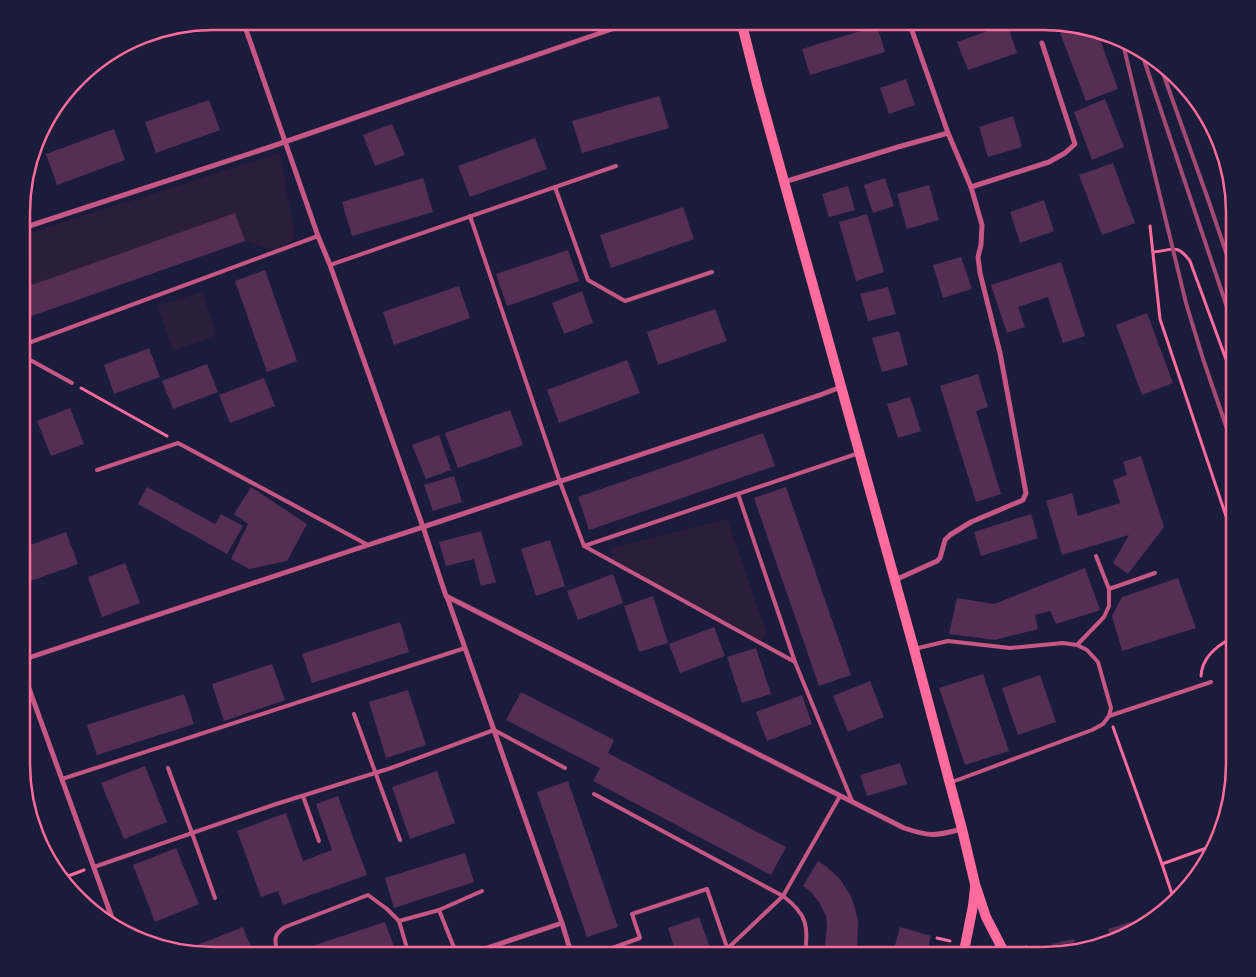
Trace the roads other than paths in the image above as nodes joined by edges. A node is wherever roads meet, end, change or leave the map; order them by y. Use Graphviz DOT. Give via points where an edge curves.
graph roads {
  1 [pos="246,30"];
  2 [pos="611,30"];
  3 [pos="743,30"];
  4 [pos="912,30"];
  5 [pos="1042,43"];
  6 [pos="948,134"];
  7 [pos="286,142"];
  8 [pos="616,166"];
  9 [pos="784,182"];
  10 [pos="555,187"];
  11 [pos="971,187"];
  12 [pos="470,216"];
  13 [pos="30,226"];
  14 [pos="318,236"];
  15 [pos="330,265"];
  16 [pos="712,272"];
  17 [pos="30,342"];
  18 [pos="30,360"];
  19 [pos="72,383"];
  20 [pos="841,387"];
  21 [pos="859,453"];
  22 [pos="98,470"];
  23 [pos="560,482"];
  24 [pos="738,494"];
  25 [pos="423,528"];
  26 [pos="368,545"];
  27 [pos="584,546"];
  28 [pos="1096,556"];
  29 [pos="1155,573"];
  30 [pos="895,580"];
  31 [pos="1109,590"];
  32 [pos="446,596"];
  33 [pos="1077,645"];
  34 [pos="465,648"];
  35 [pos="914,649"];
  36 [pos="30,657"];
  37 [pos="795,662"];
  38 [pos="1211,682"];
  39 [pos="30,691"];
  40 [pos="354,714"];
  41 [pos="1109,716"];
  42 [pos="494,730"];
  43 [pos="168,768"];
  44 [pos="565,768"];
  45 [pos="375,773"];
  46 [pos="62,780"];
  47 [pos="950,783"];
  48 [pos="594,794"];
  49 [pos="303,796"];
  50 [pos="840,796"];
  51 [pos="852,801"];
  52 [pos="962,829"];
  53 [pos="192,833"];
  54 [pos="400,840"];
  55 [pos="319,841"];
  56 [pos="94,867"];
  57 [pos="975,884"];
  58 [pos="482,891"];
  59 [pos="783,896"];
  60 [pos="215,898"];
  61 [pos="439,910"];
  62 [pos="111,915"];
  63 [pos="399,921"];
  64 [pos="562,923"];
  65 [pos="276,947"];
  66 [pos="406,947"];
  67 [pos="453,947"];
  68 [pos="492,947"];
  69 [pos="569,947"];
  70 [pos="615,947"];
  71 [pos="726,947"];
  72 [pos="729,947"];
  73 [pos="806,947"];
  74 [pos="965,947"];
  75 [pos="1002,947"];
  1 -- 7 [label="street"];
  2 -- 7 [label="street"];
  3 -- 9 [label="main road"];
  4 -- 6 [label="street"];
  5 -- 11 [label="street" via="1075,144 1050,162"];
  6 -- 9 [label="street"];
  6 -- 11 [label="street"];
  7 -- 13 [label="street"];
  7 -- 14 [label="street"];
  8 -- 10 [label="lane"];
  9 -- 20 [label="main road"];
  10 -- 12 [label="lane"];
  10 -- 16 [label="lane" via="588,280 625,301"];
  11 -- 30 [label="street" via="982,225 978,256 980,273 1000,353 1026,493 1023,500 971,522 950,535 937,561"];
  12 -- 15 [label="lane"];
  12 -- 23 [label="lane"];
  14 -- 15 [label="street"];
  14 -- 17 [label="lane"];
  15 -- 25 [label="street"];
  18 -- 19 [label="lane"];
  20 -- 21 [label="main road"];
  20 -- 23 [label="street"];
  21 -- 24 [label="lane"];
  21 -- 30 [label="main road"];
  22 -- 26 [label="lane" via="178,443"];
  23 -- 25 [label="street"];
  23 -- 27 [label="lane"];
  24 -- 27 [label="lane"];
  24 -- 37 [label="lane"];
  25 -- 26 [label="street"];
  25 -- 32 [label="street"];
  26 -- 36 [label="street"];
  27 -- 37 [label="lane"];
  28 -- 31 [label="lane"];
  29 -- 31 [label="lane"];
  30 -- 35 [label="main road"];
  31 -- 33 [label="lane" via="1109,606 1104,617"];
  32 -- 34 [label="street"];
  32 -- 50 [label="street"];
  33 -- 35 [label="lane" via="1063,643 1010,648 948,641"];
  33 -- 41 [label="lane" via="1098,662 1111,708"];
  34 -- 42 [label="street"];
  34 -- 46 [label="lane"];
  35 -- 47 [label="main road"];
  37 -- 51 [label="lane"];
  38 -- 41 [label="lane"];
  39 -- 46 [label="street"];
  40 -- 45 [label="lane"];
  41 -- 47 [label="lane" via="1092,730"];
  42 -- 44 [label="lane"];
  42 -- 45 [label="lane"];
  42 -- 64 [label="street"];
  43 -- 53 [label="lane"];
  45 -- 49 [label="lane"];
  45 -- 54 [label="lane"];
  46 -- 56 [label="street"];
  47 -- 52 [label="main road"];
  48 -- 59 [label="lane"];
  49 -- 53 [label="lane"];
  49 -- 55 [label="lane"];
  50 -- 51 [label="street"];
  50 -- 59 [label="lane"];
  51 -- 52 [label="street" via="921,834 940,835"];
  52 -- 57 [label="main road"];
  53 -- 56 [label="lane"];
  53 -- 60 [label="lane"];
  56 -- 62 [label="street"];
  57 -- 74 [label="main road"];
  57 -- 75 [label="main road" via="986,917"];
  58 -- 61 [label="lane"];
  59 -- 72 [label="lane"];
  59 -- 73 [label="lane" via="805,920"];
  61 -- 63 [label="lane"];
  61 -- 67 [label="lane"];
  63 -- 65 [label="lane" via="368,895 285,927 276,937"];
  63 -- 66 [label="lane"];
  64 -- 68 [label="street"];
  64 -- 69 [label="street"];
  70 -- 71 [label="lane" via="640,938 632,914 707,889"];
}
